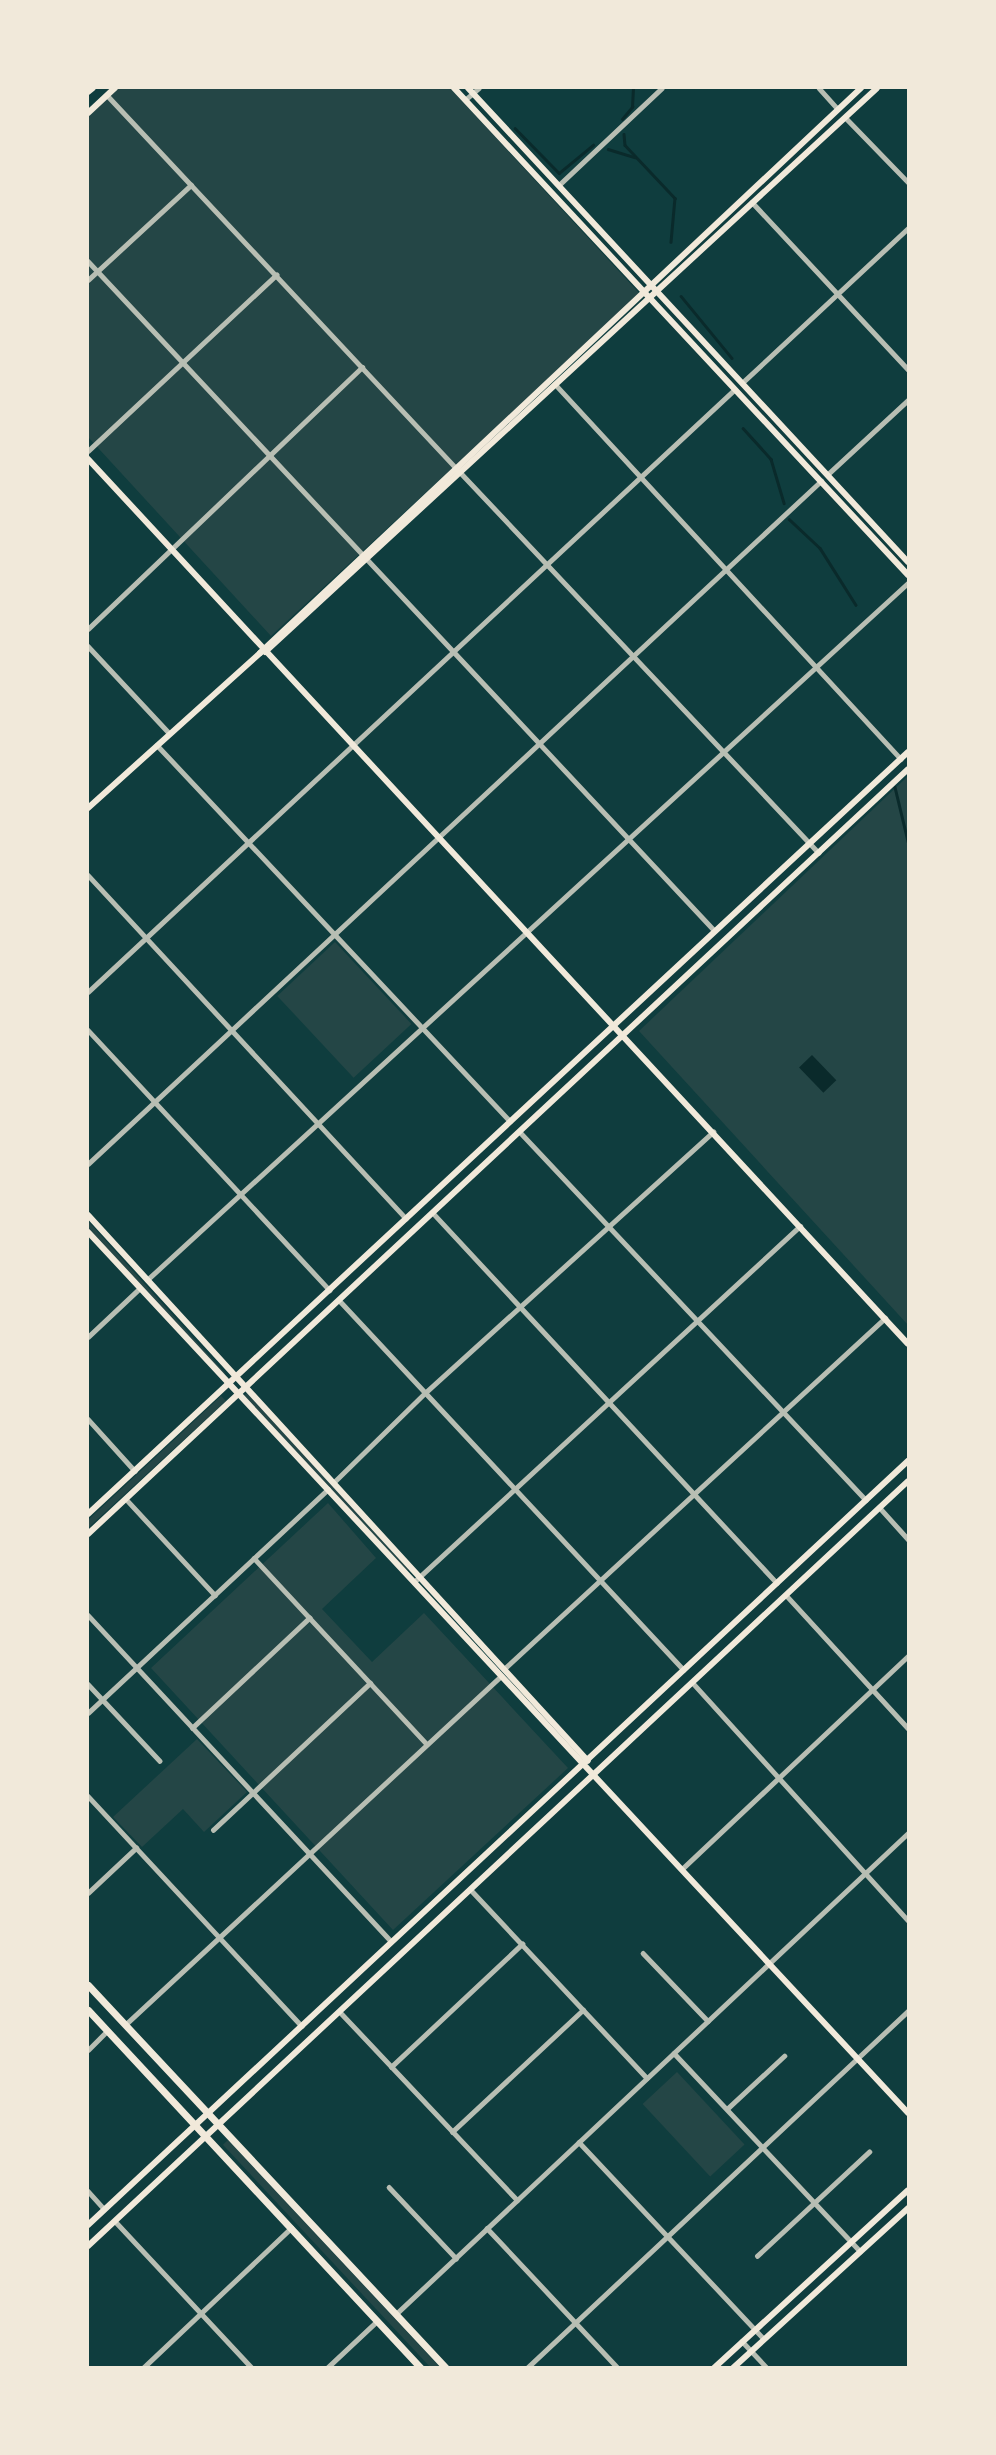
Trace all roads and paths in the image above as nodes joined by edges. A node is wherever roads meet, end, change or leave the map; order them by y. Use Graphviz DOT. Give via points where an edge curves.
graph roads {
  1 [pos="93,88"];
  2 [pos="115,88"];
  3 [pos="454,88"];
  4 [pos="662,88"];
  5 [pos="819,88"];
  6 [pos="861,88"];
  7 [pos="877,88"];
  8 [pos="473,89"];
  9 [pos="88,92"];
  10 [pos="107,95"];
  11 [pos="465,100"];
  12 [pos="838,109"];
  13 [pos="88,113"];
  14 [pos="845,117"];
  15 [pos="908,182"];
  16 [pos="191,185"];
  17 [pos="559,185"];
  18 [pos="752,202"];
  19 [pos="908,228"];
  20 [pos="88,261"];
  21 [pos="97,271"];
  22 [pos="276,275"];
  23 [pos="88,280"];
  24 [pos="653,288"];
  25 [pos="643,291"];
  26 [pos="838,293"];
  27 [pos="649,297"];
  28 [pos="182,362"];
  29 [pos="362,367"];
  30 [pos="908,369"];
  31 [pos="555,383"];
  32 [pos="742,383"];
  33 [pos="735,389"];
  34 [pos="908,400"];
  35 [pos="88,451"];
  36 [pos="269,454"];
  37 [pos="88,459"];
  38 [pos="458,470"];
  39 [pos="640,476"];
  40 [pos="825,478"];
  41 [pos="169,547"];
  42 [pos="365,557"];
  43 [pos="549,562"];
  44 [pos="908,562"];
  45 [pos="727,569"];
  46 [pos="908,575"];
  47 [pos="908,583"];
  48 [pos="88,629"];
  49 [pos="88,646"];
  50 [pos="263,650"];
  51 [pos="453,651"];
  52 [pos="634,655"];
  53 [pos="815,665"];
  54 [pos="169,733"];
  55 [pos="540,743"];
  56 [pos="156,744"];
  57 [pos="353,744"];
  58 [pos="722,750"];
  59 [pos="908,752"];
  60 [pos="901,759"];
  61 [pos="908,769"];
  62 [pos="88,808"];
  63 [pos="439,837"];
  64 [pos="627,837"];
  65 [pos="248,842"];
  66 [pos="808,842"];
  67 [pos="819,853"];
  68 [pos="88,875"];
  69 [pos="715,930"];
  70 [pos="526,931"];
  71 [pos="334,934"];
  72 [pos="146,938"];
  73 [pos="88,992"];
  74 [pos="613,1025"];
  75 [pos="422,1027"];
  76 [pos="88,1030"];
  77 [pos="231,1030"];
  78 [pos="623,1035"];
  79 [pos="154,1102"];
  80 [pos="510,1121"];
  81 [pos="318,1122"];
  82 [pos="520,1132"];
  83 [pos="713,1132"];
  84 [pos="88,1164"];
  85 [pos="240,1194"];
  86 [pos="433,1213"];
  87 [pos="88,1215"];
  88 [pos="407,1219"];
  89 [pos="800,1226"];
  90 [pos="609,1227"];
  91 [pos="88,1232"];
  92 [pos="147,1280"];
  93 [pos="140,1288"];
  94 [pos="330,1290"];
  95 [pos="340,1301"];
  96 [pos="521,1307"];
  97 [pos="886,1318"];
  98 [pos="699,1322"];
  99 [pos="88,1337"];
  100 [pos="908,1343"];
  101 [pos="236,1378"];
  102 [pos="230,1384"];
  103 [pos="246,1389"];
  104 [pos="425,1393"];
  105 [pos="239,1394"];
  106 [pos="610,1403"];
  107 [pos="783,1412"];
  108 [pos="88,1419"];
  109 [pos="908,1461"];
  110 [pos="135,1471"];
  111 [pos="908,1481"];
  112 [pos="331,1486"];
  113 [pos="514,1488"];
  114 [pos="694,1494"];
  115 [pos="126,1499"];
  116 [pos="866,1500"];
  117 [pos="880,1508"];
  118 [pos="88,1514"];
  119 [pos="88,1534"];
  120 [pos="908,1539"];
  121 [pos="254,1558"];
  122 [pos="417,1579"];
  123 [pos="600,1580"];
  124 [pos="777,1583"];
  125 [pos="215,1595"];
  126 [pos="786,1595"];
  127 [pos="88,1615"];
  128 [pos="310,1618"];
  129 [pos="908,1656"];
  130 [pos="136,1667"];
  131 [pos="684,1670"];
  132 [pos="503,1672"];
  133 [pos="692,1682"];
  134 [pos="370,1683"];
  135 [pos="88,1684"];
  136 [pos="873,1689"];
  137 [pos="102,1699"];
  138 [pos="88,1713"];
  139 [pos="192,1728"];
  140 [pos="908,1728"];
  141 [pos="427,1744"];
  142 [pos="160,1761"];
  143 [pos="585,1763"];
  144 [pos="595,1776"];
  145 [pos="779,1777"];
  146 [pos="253,1793"];
  147 [pos="88,1796"];
  148 [pos="213,1830"];
  149 [pos="908,1833"];
  150 [pos="136,1848"];
  151 [pos="310,1854"];
  152 [pos="682,1869"];
  153 [pos="866,1873"];
  154 [pos="472,1891"];
  155 [pos="88,1893"];
  156 [pos="908,1920"];
  157 [pos="219,1937"];
  158 [pos="391,1941"];
  159 [pos="522,1944"];
  160 [pos="643,1953"];
  161 [pos="770,1963"];
  162 [pos="88,1985"];
  163 [pos="88,2010"];
  164 [pos="583,2010"];
  165 [pos="908,2011"];
  166 [pos="341,2013"];
  167 [pos="708,2021"];
  168 [pos="125,2025"];
  169 [pos="302,2026"];
  170 [pos="107,2031"];
  171 [pos="88,2050"];
  172 [pos="674,2053"];
  173 [pos="784,2056"];
  174 [pos="858,2059"];
  175 [pos="391,2067"];
  176 [pos="648,2078"];
  177 [pos="727,2109"];
  178 [pos="209,2112"];
  179 [pos="908,2113"];
  180 [pos="195,2125"];
  181 [pos="221,2125"];
  182 [pos="452,2132"];
  183 [pos="205,2135"];
  184 [pos="579,2142"];
  185 [pos="762,2147"];
  186 [pos="869,2152"];
  187 [pos="389,2187"];
  188 [pos="908,2190"];
  189 [pos="88,2191"];
  190 [pos="517,2200"];
  191 [pos="814,2203"];
  192 [pos="908,2208"];
  193 [pos="104,2209"];
  194 [pos="114,2221"];
  195 [pos="88,2225"];
  196 [pos="291,2228"];
  197 [pos="487,2228"];
  198 [pos="668,2236"];
  199 [pos="851,2242"];
  200 [pos="88,2246"];
  201 [pos="861,2252"];
  202 [pos="757,2256"];
  203 [pos="456,2258"];
  204 [pos="201,2313"];
  205 [pos="396,2314"];
  206 [pos="378,2321"];
  207 [pos="575,2322"];
  208 [pos="755,2329"];
  209 [pos="764,2339"];
  210 [pos="741,2341"];
  211 [pos="751,2351"];
  212 [pos="143,2368"];
  213 [pos="251,2368"];
  214 [pos="327,2368"];
  215 [pos="421,2368"];
  216 [pos="446,2368"];
  217 [pos="527,2368"];
  218 [pos="618,2368"];
  219 [pos="714,2368"];
  220 [pos="733,2368"];
  221 [pos="767,2368"];
  1 -- 9 [label="main road"];
  2 -- 10 [label="main road"];
  3 -- 11 [label="main road"];
  4 -- 17 [label="street"];
  5 -- 12 [label="street"];
  6 -- 12 [label="main road"];
  7 -- 14 [label="main road"];
  8 -- 11 [label="street"];
  8 -- 17 [label="main road"];
  10 -- 13 [label="main road"];
  10 -- 16 [label="street"];
  11 -- 25 [label="main road"];
  12 -- 24 [label="main road"];
  14 -- 15 [label="street"];
  14 -- 18 [label="main road"];
  16 -- 21 [label="street"];
  16 -- 22 [label="street"];
  17 -- 24 [label="main road"];
  18 -- 24 [label="main road"];
  18 -- 26 [label="street"];
  19 -- 26 [label="street"];
  20 -- 21 [label="street"];
  21 -- 23 [label="street"];
  21 -- 28 [label="street"];
  22 -- 28 [label="street"];
  22 -- 29 [label="street"];
  24 -- 25 [label="main road"];
  24 -- 27 [label="main road"];
  24 -- 32 [label="main road"];
  25 -- 27 [label="main road"];
  25 -- 38 [label="main road"];
  26 -- 30 [label="street"];
  26 -- 32 [label="street"];
  27 -- 31 [label="main road"];
  27 -- 33 [label="main road"];
  28 -- 35 [label="street"];
  28 -- 36 [label="street"];
  29 -- 36 [label="street"];
  29 -- 38 [label="street"];
  31 -- 38 [label="main road"];
  31 -- 39 [label="street"];
  32 -- 40 [label="main road"];
  33 -- 39 [label="street"];
  33 -- 40 [label="main road"];
  34 -- 40 [label="street"];
  36 -- 41 [label="street"];
  36 -- 42 [label="street"];
  37 -- 41 [label="main road"];
  38 -- 42 [label="main road"];
  38 -- 43 [label="street"];
  39 -- 43 [label="street"];
  39 -- 45 [label="street"];
  40 -- 44 [label="main road"];
  40 -- 45 [label="street"];
  40 -- 46 [label="main road"];
  41 -- 48 [label="street"];
  41 -- 50 [label="main road"];
  42 -- 50 [label="main road"];
  42 -- 51 [label="street"];
  43 -- 51 [label="street"];
  43 -- 52 [label="street"];
  45 -- 52 [label="street"];
  45 -- 53 [label="street"];
  47 -- 53 [label="street"];
  49 -- 54 [label="street"];
  50 -- 54 [label="main road"];
  50 -- 57 [label="main road"];
  51 -- 55 [label="street"];
  51 -- 57 [label="street"];
  52 -- 55 [label="street"];
  52 -- 58 [label="street"];
  53 -- 58 [label="street"];
  53 -- 60 [label="street"];
  54 -- 56 [label="main road"];
  55 -- 63 [label="street"];
  55 -- 64 [label="street"];
  56 -- 62 [label="main road"];
  56 -- 65 [label="street"];
  57 -- 63 [label="main road"];
  57 -- 65 [label="street"];
  58 -- 64 [label="street"];
  58 -- 66 [label="street"];
  59 -- 60 [label="main road"];
  60 -- 66 [label="main road"];
  61 -- 67 [label="main road"];
  63 -- 70 [label="main road"];
  63 -- 71 [label="street"];
  64 -- 69 [label="street"];
  64 -- 70 [label="street"];
  65 -- 71 [label="street"];
  65 -- 72 [label="street"];
  66 -- 67 [label="street"];
  66 -- 69 [label="main road"];
  67 -- 78 [label="main road"];
  68 -- 72 [label="street"];
  69 -- 74 [label="main road"];
  70 -- 74 [label="main road"];
  70 -- 75 [label="street"];
  71 -- 75 [label="street"];
  71 -- 77 [label="street"];
  72 -- 73 [label="street"];
  72 -- 77 [label="street"];
  74 -- 78 [label="main road"];
  74 -- 80 [label="main road"];
  75 -- 80 [label="street"];
  75 -- 81 [label="street"];
  76 -- 79 [label="street"];
  77 -- 79 [label="street"];
  77 -- 81 [label="street"];
  78 -- 82 [label="main road"];
  78 -- 83 [label="main road"];
  79 -- 84 [label="street"];
  79 -- 85 [label="street"];
  80 -- 88 [label="main road"];
  81 -- 85 [label="street"];
  81 -- 88 [label="street"];
  82 -- 86 [label="main road"];
  82 -- 90 [label="street"];
  83 -- 89 [label="main road"];
  83 -- 90 [label="street"];
  85 -- 92 [label="street"];
  85 -- 94 [label="street"];
  86 -- 95 [label="main road"];
  86 -- 96 [label="street"];
  87 -- 92 [label="main road"];
  88 -- 94 [label="main road"];
  89 -- 97 [label="main road"];
  89 -- 98 [label="street"];
  90 -- 96 [label="street"];
  90 -- 98 [label="street"];
  91 -- 93 [label="main road"];
  92 -- 101 [label="main road"];
  93 -- 99 [label="street"];
  93 -- 102 [label="main road"];
  94 -- 101 [label="main road"];
  95 -- 103 [label="main road"];
  95 -- 104 [label="street"];
  96 -- 104 [label="street"];
  96 -- 106 [label="street"];
  97 -- 100 [label="main road"];
  97 -- 107 [label="street"];
  98 -- 106 [label="street"];
  98 -- 107 [label="street"];
  101 -- 102 [label="main road"];
  101 -- 103 [label="main road"];
  102 -- 105 [label="main road"];
  102 -- 110 [label="main road"];
  103 -- 105 [label="main road"];
  103 -- 112 [label="main road"];
  104 -- 112 [label="street"];
  104 -- 113 [label="street"];
  105 -- 112 [label="main road"];
  105 -- 115 [label="main road"];
  106 -- 113 [label="street"];
  106 -- 114 [label="street"];
  107 -- 114 [label="street"];
  107 -- 116 [label="street"];
  108 -- 110 [label="street"];
  109 -- 116 [label="main road"];
  110 -- 118 [label="main road"];
  111 -- 117 [label="main road"];
  112 -- 121 [label="street"];
  112 -- 122 [label="main road"];
  113 -- 122 [label="street"];
  113 -- 123 [label="street"];
  114 -- 123 [label="street"];
  114 -- 124 [label="street"];
  115 -- 119 [label="main road"];
  115 -- 125 [label="street"];
  116 -- 124 [label="main road"];
  117 -- 120 [label="street"];
  117 -- 126 [label="main road"];
  121 -- 125 [label="street"];
  121 -- 128 [label="street"];
  122 -- 132 [label="main road"];
  123 -- 131 [label="street"];
  123 -- 132 [label="street"];
  124 -- 131 [label="main road"];
  125 -- 130 [label="street"];
  126 -- 133 [label="main road"];
  126 -- 136 [label="street"];
  127 -- 130 [label="street"];
  128 -- 134 [label="street"];
  128 -- 139 [label="street"];
  129 -- 136 [label="street"];
  130 -- 137 [label="street"];
  130 -- 139 [label="street"];
  131 -- 143 [label="main road"];
  132 -- 141 [label="street"];
  132 -- 143 [label="main road"];
  133 -- 144 [label="main road"];
  133 -- 145 [label="street"];
  134 -- 141 [label="street"];
  134 -- 146 [label="street"];
  135 -- 137 [label="street"];
  136 -- 140 [label="street"];
  136 -- 145 [label="street"];
  137 -- 138 [label="street"];
  137 -- 142 [label="street"];
  139 -- 146 [label="street"];
  141 -- 151 [label="street"];
  143 -- 144 [label="main road"];
  143 -- 158 [label="main road"];
  144 -- 152 [label="main road"];
  144 -- 154 [label="main road"];
  145 -- 152 [label="street"];
  145 -- 153 [label="street"];
  146 -- 148 [label="street"];
  146 -- 151 [label="street"];
  147 -- 150 [label="street"];
  149 -- 153 [label="street"];
  150 -- 155 [label="street"];
  150 -- 157 [label="street"];
  151 -- 157 [label="street"];
  151 -- 158 [label="street"];
  152 -- 161 [label="main road"];
  153 -- 156 [label="street"];
  153 -- 161 [label="street"];
  154 -- 159 [label="street"];
  154 -- 166 [label="main road"];
  157 -- 168 [label="street"];
  157 -- 169 [label="street"];
  158 -- 169 [label="main road"];
  159 -- 164 [label="street"];
  159 -- 175 [label="street"];
  160 -- 167 [label="street"];
  161 -- 167 [label="street"];
  161 -- 174 [label="main road"];
  162 -- 168 [label="main road"];
  163 -- 170 [label="main road"];
  164 -- 176 [label="street"];
  164 -- 182 [label="street"];
  165 -- 174 [label="street"];
  166 -- 175 [label="street"];
  166 -- 181 [label="main road"];
  167 -- 172 [label="street"];
  168 -- 178 [label="main road"];
  169 -- 178 [label="main road"];
  170 -- 171 [label="street"];
  170 -- 180 [label="main road"];
  172 -- 176 [label="street"];
  172 -- 177 [label="street"];
  173 -- 177 [label="street"];
  174 -- 179 [label="main road"];
  174 -- 185 [label="street"];
  175 -- 182 [label="street"];
  176 -- 184 [label="street"];
  177 -- 185 [label="street"];
  178 -- 180 [label="main road"];
  178 -- 181 [label="main road"];
  180 -- 183 [label="main road"];
  180 -- 193 [label="main road"];
  181 -- 183 [label="main road"];
  181 -- 205 [label="main road"];
  182 -- 190 [label="street"];
  183 -- 194 [label="main road"];
  183 -- 196 [label="main road"];
  184 -- 190 [label="street"];
  184 -- 198 [label="street"];
  185 -- 191 [label="street"];
  185 -- 198 [label="street"];
  186 -- 191 [label="street"];
  187 -- 203 [label="street"];
  188 -- 199 [label="main road"];
  189 -- 193 [label="street"];
  190 -- 197 [label="street"];
  191 -- 199 [label="street"];
  191 -- 202 [label="street"];
  192 -- 201 [label="main road"];
  193 -- 195 [label="main road"];
  194 -- 200 [label="main road"];
  194 -- 204 [label="street"];
  196 -- 204 [label="street"];
  196 -- 206 [label="main road"];
  197 -- 203 [label="street"];
  197 -- 207 [label="street"];
  198 -- 207 [label="street"];
  198 -- 208 [label="street"];
  199 -- 201 [label="street"];
  199 -- 208 [label="main road"];
  201 -- 209 [label="main road"];
  203 -- 205 [label="street"];
  204 -- 212 [label="street"];
  204 -- 213 [label="street"];
  205 -- 216 [label="main road"];
  206 -- 214 [label="street"];
  206 -- 215 [label="main road"];
  207 -- 217 [label="street"];
  207 -- 218 [label="street"];
  208 -- 209 [label="street"];
  208 -- 210 [label="main road"];
  209 -- 211 [label="main road"];
  210 -- 211 [label="street"];
  210 -- 219 [label="main road"];
  211 -- 220 [label="main road"];
  211 -- 221 [label="street"];
}
